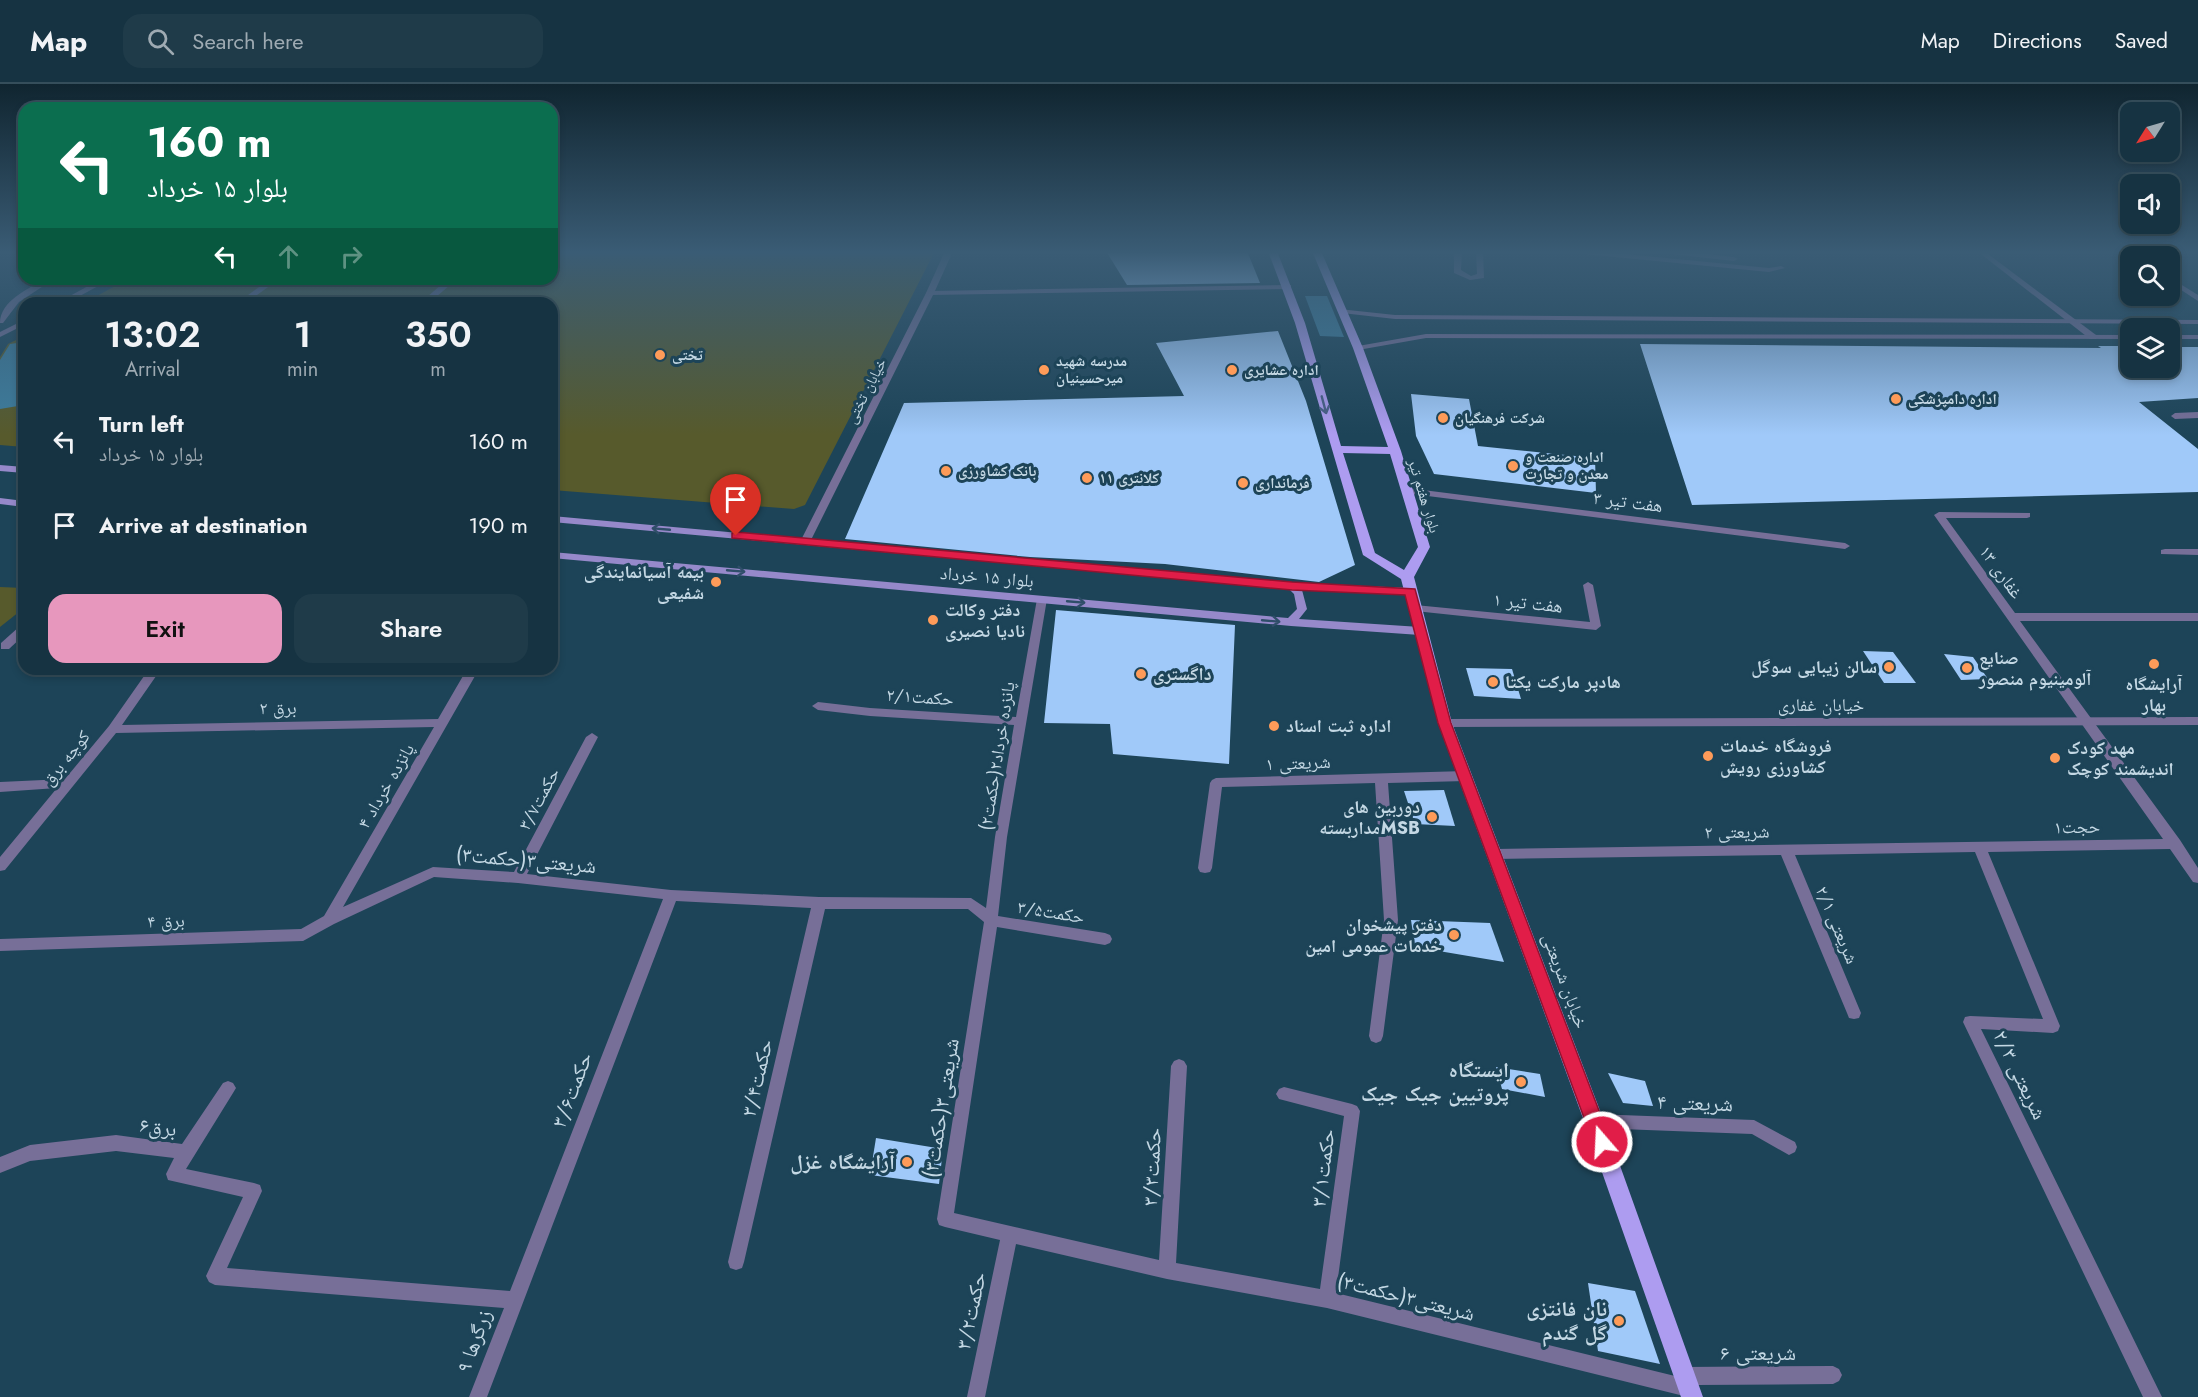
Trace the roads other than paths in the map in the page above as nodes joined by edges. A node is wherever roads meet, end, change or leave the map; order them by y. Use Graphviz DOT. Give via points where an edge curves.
graph roads {
  1 [pos="920,312"];
  2 [pos="1297,312"];
  3 [pos="1343,312"];
  4 [pos="1353,312"];
  5 [pos="2060,312"];
  6 [pos="2071,321"];
  7 [pos="2198,322"];
  8 [pos="18,325"];
  9 [pos="0,335"];
  10 [pos="2093,337"];
  11 [pos="2120,337"];
  12 [pos="2180,337"];
  13 [pos="2198,337"];
  14 [pos="1358,348"];
  15 [pos="2198,415"];
  16 [pos="2175,416"];
  17 [pos="1336,449"];
  18 [pos="1395,451"];
  19 [pos="0,468"];
  20 [pos="18,470"];
  21 [pos="1407,491"];
  22 [pos="0,501"];
  23 [pos="18,503"];
  24 [pos="2027,515"];
  25 [pos="558,520"];
  26 [pos="806,542"];
  27 [pos="1845,546"];
  28 [pos="2165,552"];
  29 [pos="2198,552"];
  30 [pos="558,556"];
  31 [pos="1588,585"];
  32 [pos="1292,586"];
  33 [pos="1411,592"];
  34 [pos="1042,599"];
  35 [pos="2012,617"];
  36 [pos="2198,617"];
  37 [pos="1291,622"];
  38 [pos="1420,631"];
  39 [pos="18,634"];
  40 [pos="18,645"];
  41 [pos="3,647"];
  42 [pos="152,675"];
  43 [pos="470,675"];
  44 [pos="818,706"];
  45 [pos="1020,721"];
  46 [pos="2198,721"];
  47 [pos="443,723"];
  48 [pos="1445,723"];
  49 [pos="2085,723"];
  50 [pos="113,729"];
  51 [pos="592,737"];
  52 [pos="1466,776"];
  53 [pos="1381,778"];
  54 [pos="69,783"];
  55 [pos="0,787"];
  56 [pos="2175,844"];
  57 [pos="1978,846"];
  58 [pos="1786,850"];
  59 [pos="1495,854"];
  60 [pos="0,866"];
  61 [pos="1205,868"];
  62 [pos="518,878"];
  63 [pos="2198,878"];
  64 [pos="671,895"];
  65 [pos="819,903"];
  66 [pos="329,920"];
  67 [pos="991,920"];
  68 [pos="1105,939"];
  69 [pos="0,945"];
  70 [pos="1854,1013"];
  71 [pos="1376,1036"];
  72 [pos="1179,1066"];
  73 [pos="228,1088"];
  74 [pos="1284,1094"];
  75 [pos="1594,1121"];
  76 [pos="1789,1147"];
  77 [pos="186,1152"];
  78 [pos="0,1165"];
  79 [pos="1010,1234"];
  80 [pos="736,1263"];
  81 [pos="1167,1270"];
  82 [pos="1328,1299"];
  83 [pos="513,1300"];
  84 [pos="1833,1375"];
  85 [pos="1688,1387"];
  86 [pos="478,1397"];
  87 [pos="976,1397"];
  88 [pos="2153,1397"];
  1 -- 26 [label="street, خیابان تختی"];
  2 -- 17 [label="main road, one-way"];
  3 -- 14 [label="main road, بلوار هفتم تیر"];
  4 -- 6 [label="street" via="1395,317"];
  5 -- 6 [label="street"];
  6 -- 7 [label="street"];
  6 -- 10 [label="street"];
  8 -- 9 [label="street"];
  10 -- 11 [label="street"];
  10 -- 14 [label="street" via="1426,336"];
  12 -- 13 [label="street"];
  14 -- 18 [label="main road, بلوار هفتم تیر"];
  15 -- 16 [label="street"];
  17 -- 18 [label="main road"];
  17 -- 33 [label="main road" via="1369,555"];
  18 -- 21 [label="main road, بلوار هفتم تیر"];
  19 -- 20 [label="main road"];
  21 -- 27 [label="street, هفت تیر ۳"];
  21 -- 33 [label="main road, بلوار هفتم تیر" via="1424,547"];
  22 -- 23 [label="main road"];
  24 -- 35 [label="street, غفاری ۱۳" via="1939,514"];
  26 -- 25 [label="main road, بلوار ۱۵ خرداد, one-way"];
  26 -- 32 [label="main road, بلوار ۱۵ خرداد"];
  28 -- 29 [label="street"];
  30 -- 34 [label="main road, بلوار ۱۵ خرداد, one-way"];
  31 -- 33 [label="street, هفت تیر ۱" via="1596,626"];
  32 -- 33 [label="main road, بلوار ۱۵ خرداد"];
  32 -- 37 [label="main road" via="1299,593 1302,609"];
  33 -- 38 [label="main road, خیابان شریعتی"];
  34 -- 37 [label="main road, بلوار ۱۵ خرداد, one-way"];
  34 -- 45 [label="street, پانزده خرداد۲(حکمت۲)"];
  35 -- 36 [label="street"];
  35 -- 49 [label="street, غفاری ۱۳"];
  37 -- 38 [label="main road, بلوار ۱۵ خرداد"];
  38 -- 48 [label="main road, خیابان شریعتی"];
  39 -- 41 [label="street"];
  40 -- 41 [label="street"];
  42 -- 50 [label="street, کوچه برق"];
  43 -- 47 [label="street, پانزده خرداد ۴"];
  44 -- 45 [label="street, حکمت۲/۱"];
  45 -- 67 [label="street, پانزده خرداد۲(حکمت۲)"];
  46 -- 49 [label="street, خیابان غفاری"];
  47 -- 50 [label="street, برق ۲"];
  47 -- 66 [label="street, پانزده خرداد ۴"];
  48 -- 49 [label="street, خیابان غفاری"];
  48 -- 52 [label="main road, خیابان شریعتی"];
  49 -- 56 [label="street, غفاری ۱۳"];
  50 -- 54 [label="street, کوچه برق"];
  51 -- 62 [label="street, حکمت۳/۷"];
  52 -- 53 [label="street, شریعتی ۱"];
  52 -- 59 [label="main road, خیابان شریعتی"];
  53 -- 61 [label="street, شریعتی ۱" via="1216,783"];
  53 -- 71 [label="street" via="1391,920"];
  54 -- 55 [label="street"];
  54 -- 60 [label="street, کوچه برق"];
  56 -- 57 [label="street, حجت۱"];
  56 -- 63 [label="street, غفاری ۱۳"];
  57 -- 58 [label="street, شریعتی ۲"];
  57 -- 88 [label="street, شریعتی ۲/۳" via="2053,1026 1970,1022"];
  58 -- 59 [label="street, شریعتی ۲"];
  58 -- 70 [label="street, شریعتی ۲/۱"];
  59 -- 75 [label="main road, خیابان شریعتی"];
  62 -- 64 [label="street, شریعتی۳(حکمت۳)"];
  62 -- 66 [label="street, شریعتی۳(حکمت۳)" via="433,872"];
  64 -- 65 [label="street, شریعتی۳(حکمت۳)"];
  64 -- 83 [label="street, حکمت۳/۶"];
  65 -- 67 [label="street, شریعتی۳(حکمت۳)" via="971,904"];
  65 -- 80 [label="street, حکمت۳/۴"];
  66 -- 69 [label="street, برق ۴" via="303,935"];
  67 -- 68 [label="street, حکمت۳/۵"];
  67 -- 79 [label="street, شریعتی۳(حکمت۳)" via="945,1219"];
  72 -- 81 [label="street, حکمت۳/۳"];
  73 -- 77 [label="street"];
  74 -- 82 [label="street, حکمت۳/۱" via="1352,1111"];
  75 -- 76 [label="street, شریعتی ۴" via="1754,1127"];
  75 -- 85 [label="main road, خیابان شریعتی"];
  77 -- 78 [label="street, برق۶" via="116,1143 30,1153"];
  77 -- 83 [label="street, برق۶" via="174,1174 254,1191 215,1276"];
  79 -- 81 [label="street, شریعتی۳(حکمت۳)"];
  79 -- 87 [label="street, حکمت۳/۲"];
  81 -- 82 [label="street, شریعتی۳(حکمت۳)"];
  82 -- 85 [label="street, شریعتی۳(حکمت۳)"];
  83 -- 86 [label="street, زرگرها ۹"];
  84 -- 85 [label="street, شریعتی ۶"];
}
